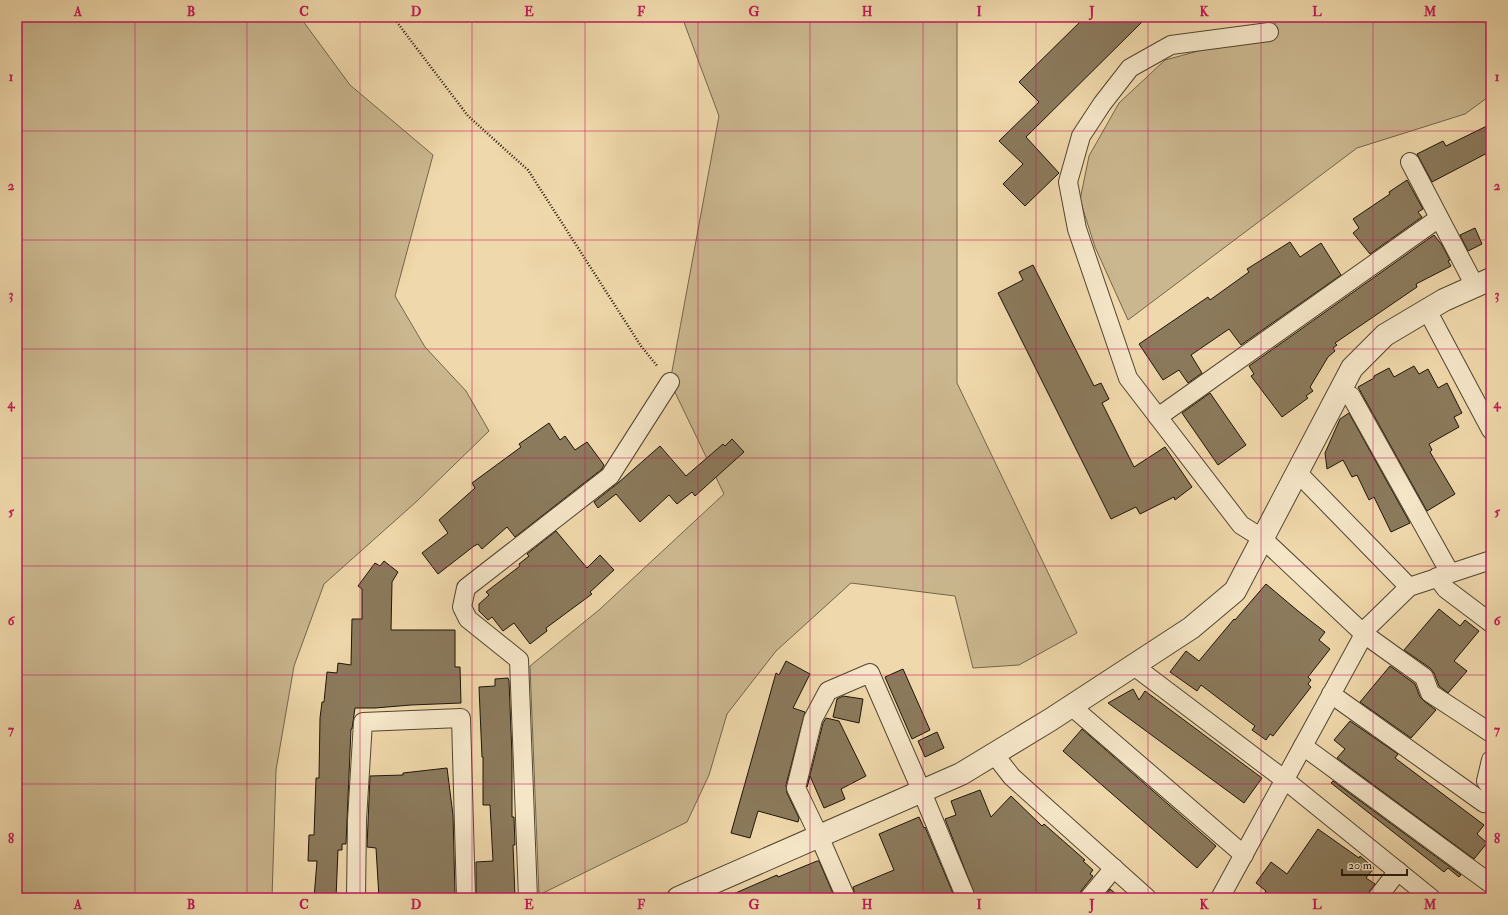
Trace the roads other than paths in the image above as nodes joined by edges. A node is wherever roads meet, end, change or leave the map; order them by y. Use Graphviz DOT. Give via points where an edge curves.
graph roads {
  1 [pos="1270,32"];
  2 [pos="1410,162"];
  3 [pos="1439,218"];
  4 [pos="1483,283"];
  5 [pos="1427,310"];
  6 [pos="670,382"];
  7 [pos="1340,391"];
  8 [pos="1158,417"];
  9 [pos="1491,430"];
  10 [pos="1297,472"];
  11 [pos="1262,538"];
  12 [pos="1491,560"];
  13 [pos="1444,575"];
  14 [pos="1409,587"];
  15 [pos="1491,623"];
  16 [pos="1364,634"];
  17 [pos="1134,666"];
  18 [pos="1331,694"];
  19 [pos="1071,706"];
  20 [pos="1491,734"];
  21 [pos="1303,746"];
  22 [pos="994,754"];
  23 [pos="1491,760"];
  24 [pos="1284,780"];
  25 [pos="1491,788"];
  26 [pos="922,792"];
  27 [pos="1491,798"];
  28 [pos="819,836"];
  29 [pos="1244,855"];
  30 [pos="1114,868"];
  31 [pos="1398,871"];
  32 [pos="1491,884"];
  33 [pos="356,898"];
  34 [pos="466,898"];
  35 [pos="528,898"];
  36 [pos="678,898"];
  37 [pos="846,898"];
  38 [pos="966,898"];
  39 [pos="1089,898"];
  40 [pos="1147,898"];
  41 [pos="1220,898"];
  42 [pos="1377,898"];
  43 [pos="1431,898"];
  1 -- 8 [label="street" via="1171,45 1130,68 1081,136 1068,182 1077,229 1128,378"];
  2 -- 3 [label="street"];
  3 -- 4 [label="street"];
  3 -- 8 [label="street"];
  4 -- 5 [label="street"];
  5 -- 7 [label="street" via="1385,335 1352,368"];
  5 -- 9 [label="street"];
  6 -- 35 [label="street" via="610,476 466,588 462,607 468,619 518,660"];
  7 -- 10 [label="street"];
  7 -- 13 [label="street" via="1351,396"];
  8 -- 11 [label="street" via="1241,525"];
  10 -- 11 [label="street"];
  10 -- 14 [label="street"];
  11 -- 16 [label="street"];
  11 -- 17 [label="street" via="1235,591 1192,628"];
  12 -- 13 [label="street"];
  13 -- 14 [label="street"];
  13 -- 15 [label="street" via="1446,589"];
  14 -- 16 [label="street" via="1368,626"];
  16 -- 18 [label="street"];
  16 -- 20 [label="street" via="1424,677 1430,693"];
  17 -- 19 [label="street"];
  17 -- 24 [label="street"];
  18 -- 21 [label="street"];
  18 -- 27 [label="street" via="1484,803"];
  19 -- 22 [label="street"];
  19 -- 29 [label="street"];
  21 -- 24 [label="street"];
  21 -- 32 [label="street"];
  22 -- 26 [label="street" via="961,774"];
  22 -- 30 [label="street" via="1012,777"];
  23 -- 25 [label="street" via="1486,781"];
  24 -- 29 [label="street"];
  24 -- 31 [label="street"];
  26 -- 28 [label="street"];
  26 -- 28 [label="street" via="870,673 828,691 813,718 796,788"];
  26 -- 38 [label="street"];
  28 -- 36 [label="street"];
  28 -- 37 [label="street"];
  29 -- 41 [label="street"];
  30 -- 39 [label="street"];
  30 -- 40 [label="street"];
  31 -- 42 [label="street"];
  31 -- 43 [label="street"];
  33 -- 34 [label="street" via="357,820 363,722 461,718"];
}
